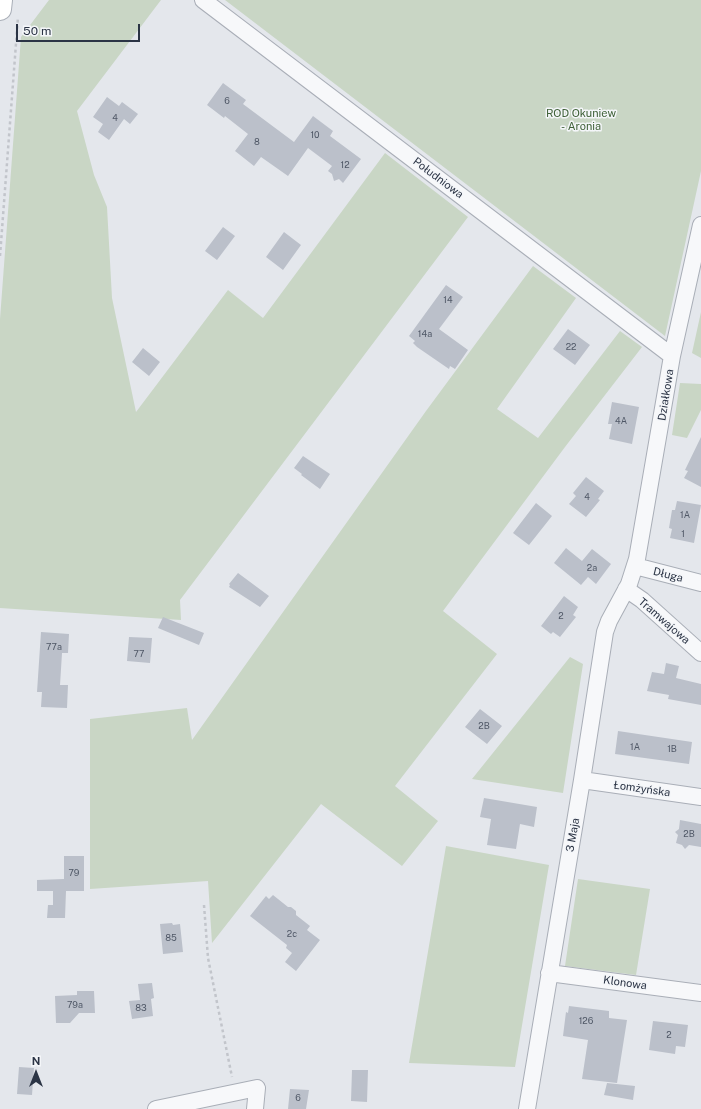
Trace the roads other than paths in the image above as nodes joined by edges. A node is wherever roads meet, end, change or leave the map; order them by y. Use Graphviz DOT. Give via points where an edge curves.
graph roads {
  1 [pos="1,0"];
  2 [pos="203,0"];
  3 [pos="9,12"];
  4 [pos="701,225"];
  5 [pos="672,356"];
  6 [pos="635,566"];
  7 [pos="701,583"];
  8 [pos="626,589"];
  9 [pos="701,653"];
  10 [pos="582,780"];
  11 [pos="701,797"];
  12 [pos="549,973"];
  13 [pos="701,994"];
  14 [pos="156,1109"];
  15 [pos="255,1109"];
  16 [pos="527,1109"];
  1 -- 3 [label="main road"];
  2 -- 5 [label="street, Południowa"];
  4 -- 5 [label="street, Działkowa"];
  5 -- 6 [label="street, Działkowa"];
  6 -- 7 [label="street, Długa"];
  6 -- 8 [label="street, 3 Maja"];
  8 -- 9 [label="street, Tramwajowa" via="642,600"];
  8 -- 10 [label="street, 3 Maja" via="605,632"];
  10 -- 11 [label="street, Łomżyńska"];
  10 -- 12 [label="street, 3 Maja"];
  12 -- 13 [label="street, Klonowa"];
  12 -- 16 [label="street, 3 Maja"];
  14 -- 15 [label="street" via="257,1088"];
}
